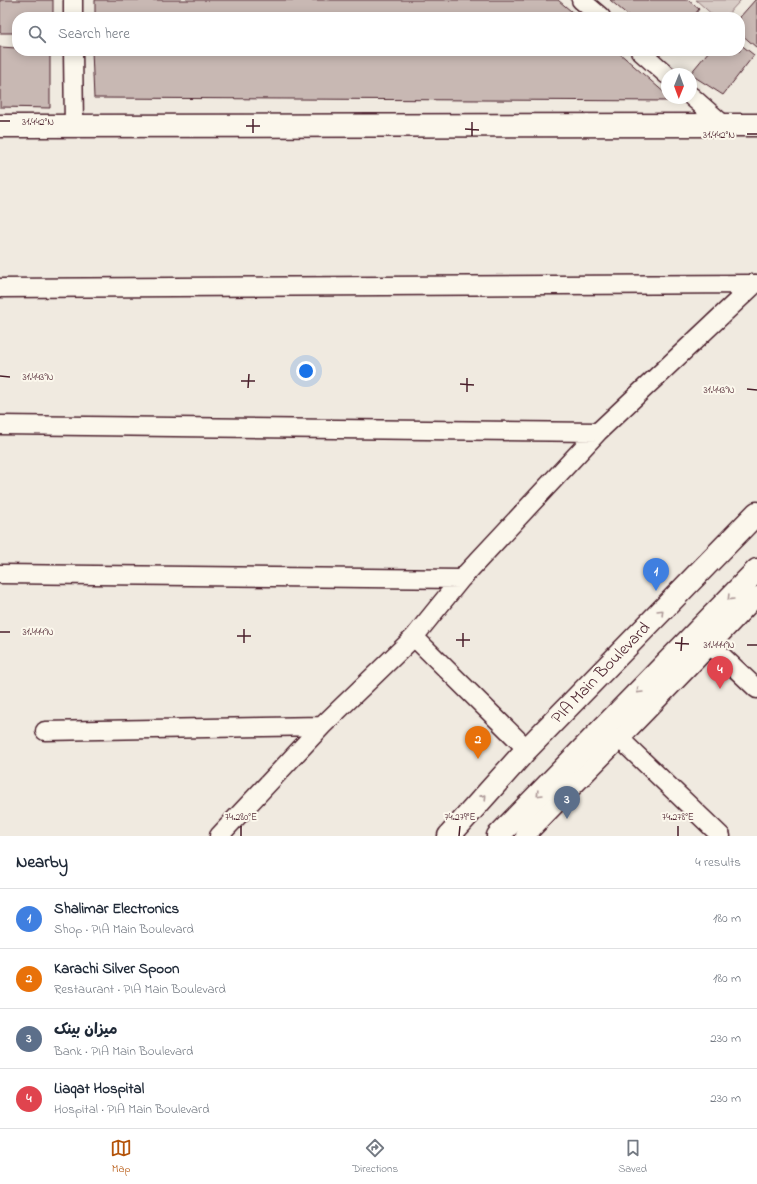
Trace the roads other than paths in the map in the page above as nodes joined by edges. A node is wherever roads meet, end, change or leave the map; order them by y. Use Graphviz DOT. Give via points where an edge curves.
graph roads {
  1 [pos="73,0"];
  2 [pos="582,0"];
  3 [pos="73,12"];
  4 [pos="595,12"];
  5 [pos="73,56"];
  6 [pos="646,56"];
  7 [pos="661,70"];
  8 [pos="697,101"];
  9 [pos="757,125"];
  10 [pos="0,126"];
  11 [pos="74,126"];
  12 [pos="725,126"];
  13 [pos="756,284"];
  14 [pos="0,288"];
  15 [pos="0,425"];
  16 [pos="598,432"];
  17 [pos="757,513"];
  18 [pos="757,570"];
  19 [pos="0,574"];
  20 [pos="461,579"];
  21 [pos="757,596"];
  22 [pos="414,637"];
  23 [pos="704,639"];
  24 [pos="757,689"];
  25 [pos="322,726"];
  26 [pos="45,731"];
  27 [pos="619,738"];
  28 [pos="527,749"];
  29 [pos="710,832"];
  30 [pos="219,836"];
  31 [pos="449,836"];
  32 [pos="498,836"];
  33 [pos="525,836"];
  1 -- 3 [label="street"];
  2 -- 4 [label="street"];
  5 -- 11 [label="street"];
  6 -- 7 [label="street"];
  8 -- 12 [label="street"];
  9 -- 12 [label="main road"];
  10 -- 11 [label="main road"];
  11 -- 12 [label="main road"];
  13 -- 14 [label="street"];
  13 -- 16 [label="street"];
  15 -- 16 [label="street"];
  16 -- 20 [label="street"];
  28 -- 17 [label="main road, PIA Main Boulevard, one-way"];
  18 -- 23 [label="main road, one-way"];
  19 -- 20 [label="street"];
  20 -- 22 [label="street"];
  21 -- 23 [label="street"];
  22 -- 25 [label="street"];
  22 -- 28 [label="street"];
  23 -- 24 [label="street"];
  23 -- 27 [label="street"];
  23 -- 32 [label="main road, one-way"];
  25 -- 26 [label="street"];
  25 -- 30 [label="street"];
  27 -- 29 [label="street"];
  27 -- 33 [label="street"];
  31 -- 28 [label="main road, PIA Main Boulevard, one-way"];
}
